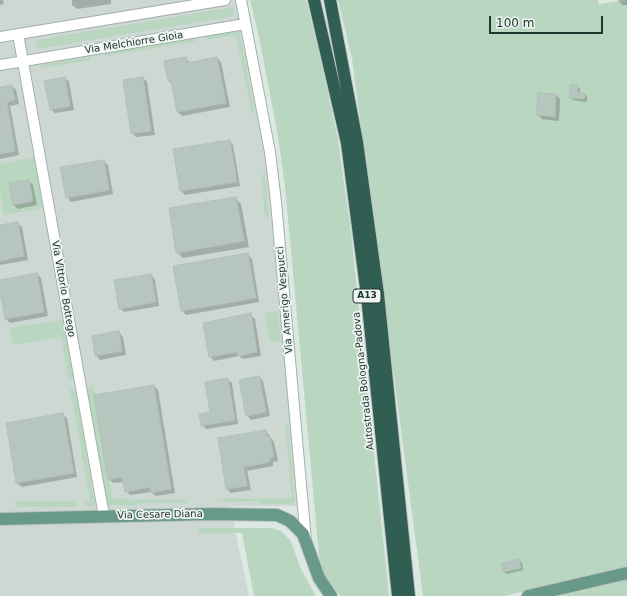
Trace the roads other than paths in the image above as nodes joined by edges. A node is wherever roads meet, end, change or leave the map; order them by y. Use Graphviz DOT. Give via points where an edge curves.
graph roads {
  1 [pos="225,0"];
  2 [pos="241,0"];
  3 [pos="314,0"];
  4 [pos="330,0"];
  5 [pos="245,24"];
  6 [pos="18,34"];
  7 [pos="0,38"];
  8 [pos="22,61"];
  9 [pos="0,65"];
  10 [pos="104,516"];
  11 [pos="0,519"];
  12 [pos="306,543"];
  13 [pos="627,573"];
  14 [pos="331,596"];
  15 [pos="398,596"];
  16 [pos="409,596"];
  17 [pos="528,596"];
  1 -- 6 [label="street"];
  2 -- 5 [label="street, Via Amerigo Vespucci"];
  3 -- 15 [label="highway, Autostrada Bologna-Padova / A13" via="347,143 367,296"];
  4 -- 16 [label="highway, A13" via="358,142 377,286"];
  5 -- 8 [label="street, Via Melchiorre Gioia"];
  5 -- 12 [label="street, Via Amerigo Vespucci" via="270,152 276,202"];
  6 -- 7 [label="street"];
  6 -- 8 [label="street"];
  8 -- 9 [label="street, Via Melchiorre Gioia"];
  8 -- 10 [label="street, Via Vittorio Bottego"];
  10 -- 11 [label="main road, Via Cesare Diana"];
  10 -- 12 [label="main road, Via Cesare Diana" via="269,514 290,521 303,534"];
  12 -- 14 [label="main road, Via Amerigo Vespucci" via="319,578"];
  13 -- 17 [label="main road"];
}
